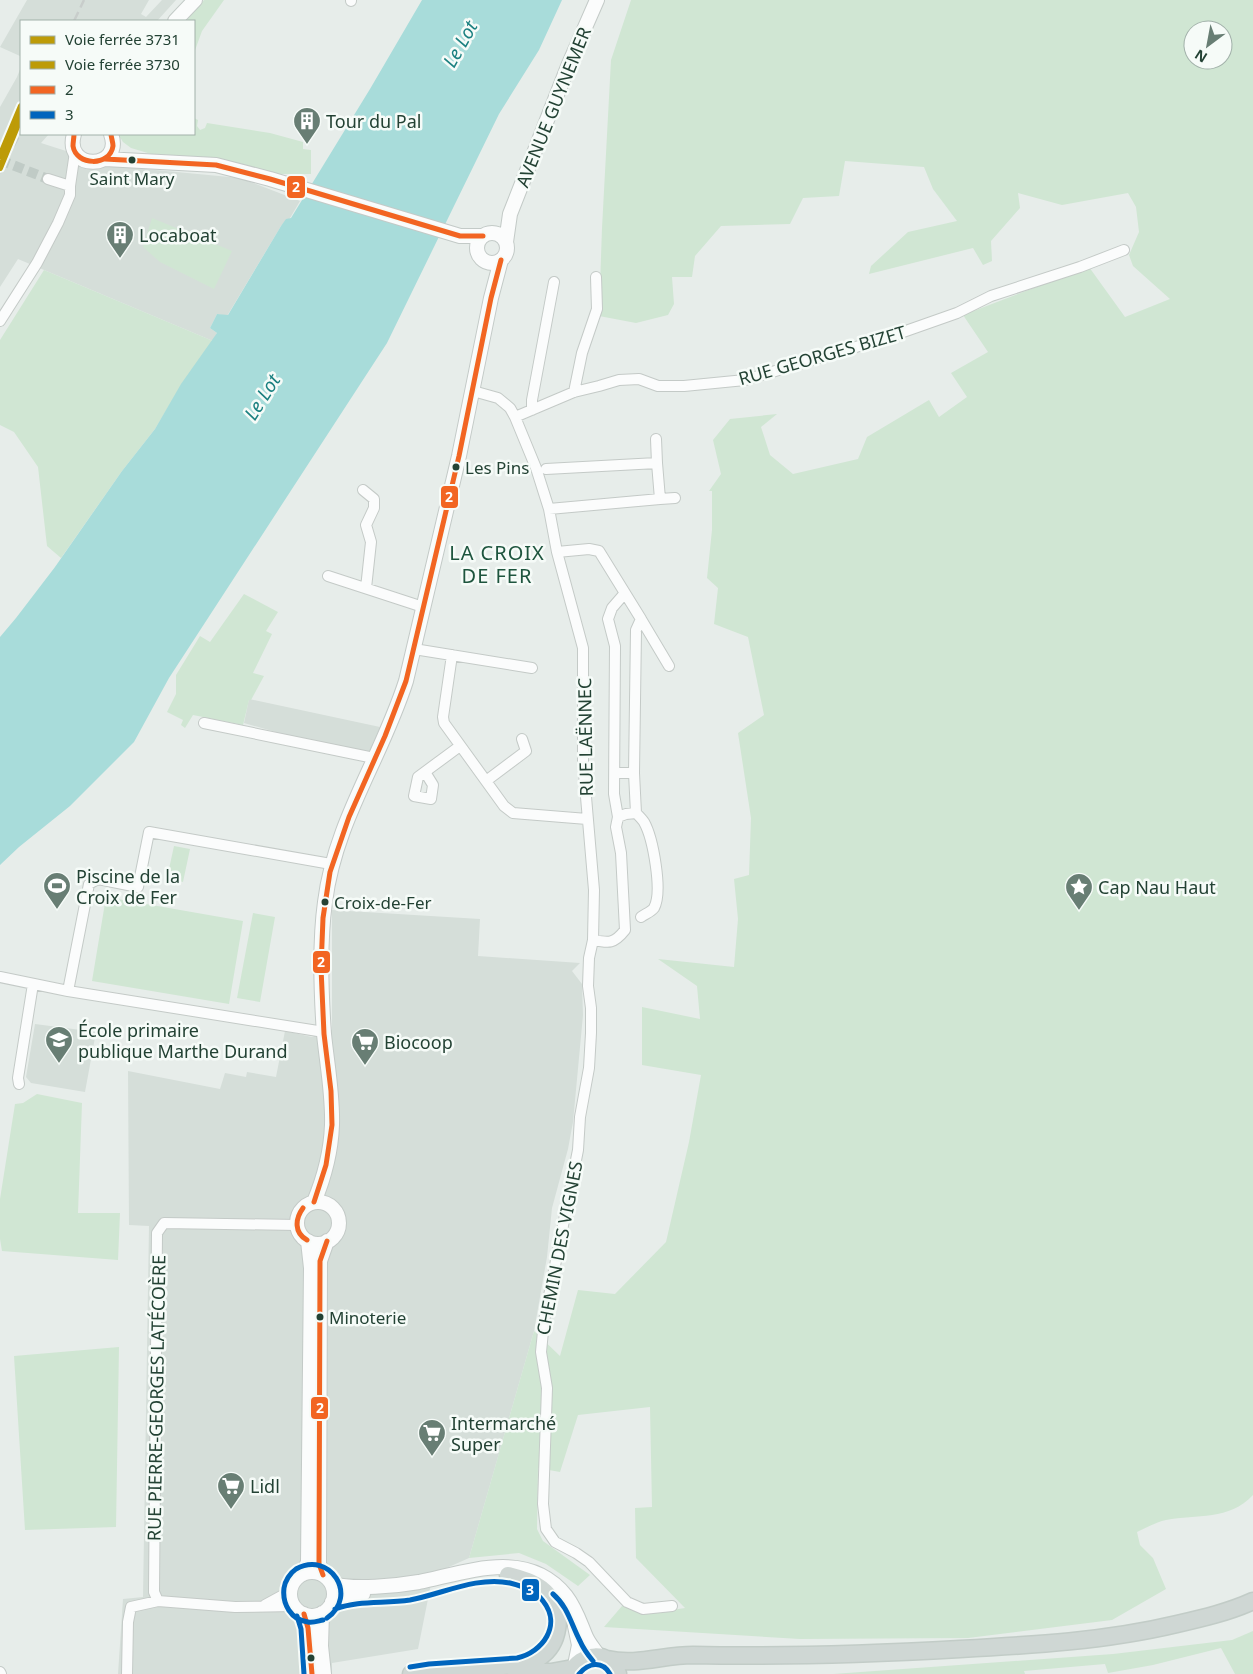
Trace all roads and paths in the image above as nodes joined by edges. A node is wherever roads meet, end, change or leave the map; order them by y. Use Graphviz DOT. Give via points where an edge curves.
graph roads {
  1 [pos="195,0"];
  2 [pos="596,0"];
  3 [pos="176,20"];
  4 [pos="74,135"];
  5 [pos="112,137"];
  6 [pos="75,152"];
  7 [pos="105,158"];
  8 [pos="86,161"];
  9 [pos="137,161"];
  10 [pos="72,170"];
  11 [pos="48,179"];
  12 [pos="70,186"];
  13 [pos="510,214"];
  14 [pos="476,242"];
  15 [pos="506,242"];
  16 [pos="1124,250"];
  17 [pos="501,260"];
  18 [pos="596,277"];
  19 [pos="554,282"];
  20 [pos="491,298"];
  21 [pos="0,321"];
  22 [pos="473,391"];
  23 [pos="574,392"];
  24 [pos="532,410"];
  25 [pos="516,416"];
  26 [pos="656,439"];
  27 [pos="657,463"];
  28 [pos="546,469"];
  29 [pos="363,490"];
  30 [pos="675,498"];
  31 [pos="660,499"];
  32 [pos="548,509"];
  33 [pos="557,552"];
  34 [pos="328,576"];
  35 [pos="366,588"];
  36 [pos="625,594"];
  37 [pos="423,607"];
  38 [pos="641,619"];
  39 [pos="414,649"];
  40 [pos="452,654"];
  41 [pos="669,666"];
  42 [pos="532,668"];
  43 [pos="204,723"];
  44 [pos="522,739"];
  45 [pos="460,746"];
  46 [pos="374,758"];
  47 [pos="425,772"];
  48 [pos="615,773"];
  49 [pos="634,773"];
  50 [pos="486,781"];
  51 [pos="636,813"];
  52 [pos="618,817"];
  53 [pos="587,819"];
  54 [pos="331,864"];
  55 [pos="641,917"];
  56 [pos="593,940"];
  57 [pos="0,977"];
  58 [pos="33,984"];
  59 [pos="68,991"];
  60 [pos="324,1032"];
  61 [pos="19,1084"];
  62 [pos="580,1117"];
  63 [pos="321,1203"];
  64 [pos="297,1225"];
  65 [pos="308,1241"];
  66 [pos="327,1241"];
  67 [pos="303,1574"];
  68 [pos="508,1575"];
  69 [pos="327,1579"];
  70 [pos="291,1587"];
  71 [pos="158,1601"];
  72 [pos="1253,1601"];
  73 [pos="332,1602"];
  74 [pos="264,1605"];
  75 [pos="672,1606"];
  76 [pos="299,1610"];
  77 [pos="322,1613"];
  78 [pos="842,1655"];
  79 [pos="603,1658"];
  80 [pos="573,1669"];
  81 [pos="127,1674"];
  82 [pos="312,1674"];
  83 [pos="324,1674"];
  84 [pos="411,1674"];
  85 [pos="446,1674"];
  86 [pos="618,1674"];
  87 [pos="633,1674"];
  1 -- 3 [label="street"];
  2 -- 13 [label="street, AVENUE GUYNEMER"];
  4 -- 6 [label="street"];
  5 -- 7 [label="street" via="112,148"];
  5 -- 9 [label="street" via="125,154"];
  6 -- 8 [label="street"];
  6 -- 10 [label="street"];
  7 -- 8 [label="street" via="92,163"];
  7 -- 9 [label="street"];
  8 -- 10 [label="street"];
  9 -- 14 [label="street" via="216,165"];
  10 -- 12 [label="street"];
  11 -- 12 [label="street"];
  12 -- 21 [label="street" via="58,223"];
  13 -- 14 [label="street, AVENUE GUYNEMER"];
  13 -- 15 [label="street, AVENUE GUYNEMER"];
  14 -- 15 [label="street" via="500,235"];
  14 -- 17 [label="street" via="493,263"];
  14 -- 20 [label="street"];
  15 -- 17 [label="street, AVENUE GUYNEMER" via="507,250"];
  16 -- 23 [label="street, RUE GEORGES BIZET" via="991,296 957,313 886,338 744,380 658,386 629,378"];
  17 -- 20 [label="street, AVENUE GUYNEMER"];
  18 -- 23 [label="street" via="597,309 582,353"];
  19 -- 24 [label="street"];
  20 -- 22 [label="street, AVENUE GUYNEMER"];
  22 -- 25 [label="street, RUE LAËNNEC" via="498,398"];
  22 -- 37 [label="street, AVENUE GUYNEMER"];
  23 -- 24 [label="street, RUE GEORGES BIZET"];
  24 -- 25 [label="street, RUE GEORGES BIZET"];
  25 -- 32 [label="street, RUE LAËNNEC"];
  26 -- 27 [label="street"];
  27 -- 28 [label="street"];
  27 -- 31 [label="street"];
  29 -- 35 [label="street" via="374,499 374,508 366,525 370,542"];
  30 -- 31 [label="street"];
  31 -- 32 [label="street"];
  32 -- 33 [label="street, RUE LAËNNEC"];
  33 -- 36 [label="street" via="600,551"];
  33 -- 53 [label="street, RUE LAËNNEC" via="583,648 583,762"];
  34 -- 35 [label="street"];
  35 -- 37 [label="street"];
  36 -- 38 [label="street"];
  36 -- 48 [label="street" via="612,608 608,619 615,646"];
  37 -- 39 [label="street, AVENUE GUYNEMER"];
  38 -- 41 [label="street"];
  38 -- 49 [label="street" via="636,630"];
  39 -- 40 [label="street"];
  39 -- 46 [label="street, AVENUE GUYNEMER" via="398,705"];
  40 -- 42 [label="street"];
  40 -- 45 [label="street" via="443,716 444,723"];
  43 -- 46 [label="street"];
  44 -- 50 [label="street" via="526,751"];
  45 -- 47 [label="street"];
  45 -- 50 [label="street"];
  46 -- 54 [label="street, AVENUE GUYNEMER"];
  48 -- 49 [label="street"];
  48 -- 52 [label="street"];
  49 -- 51 [label="street"];
  50 -- 53 [label="street" via="513,813"];
  51 -- 52 [label="street"];
  51 -- 55 [label="street" via="644,820 656,862 657,898 653,910"];
  52 -- 56 [label="street" via="616,827 621,853 625,930 611,942"];
  53 -- 56 [label="street, RUE LAËNNEC" via="594,890"];
  54 -- 59 [label="street" via="149,832 138,887 98,879 89,884"];
  54 -- 60 [label="street, AVENUE GUYNEMER" via="322,935"];
  56 -- 62 [label="street, RUE LAËNNEC" via="588,986 591,1033"];
  57 -- 58 [label="street"];
  58 -- 59 [label="street"];
  58 -- 61 [label="street"];
  59 -- 60 [label="street"];
  60 -- 63 [label="street, AVENUE GUYNEMER" via="332,1126"];
  62 -- 75 [label="street, CHEMIN DES VIGNES" via="578,1150 544,1321 541,1352 547,1388 543,1504 546,1529 555,1542 588,1562 628,1602 643,1608"];
  63 -- 64 [label="street" via="301,1210"];
  63 -- 66 [label="street" via="334,1210 338,1221 337,1231"];
  64 -- 65 [label="street" via="300,1234"];
  64 -- 71 [label="street, RUE PIERRE-GEORGES LATÉCOÈRE" via="164,1223 158,1233 154,1592"];
  65 -- 66 [label="street" via="318,1244"];
  65 -- 67 [label="street" via="311,1268 308,1562"];
  66 -- 69 [label="street" via="320,1270 319,1564"];
  67 -- 69 [label="street" via="316,1572"];
  67 -- 70 [label="street"];
  68 -- 73 [label="street" via="475,1577 396,1594 354,1595"];
  68 -- 80 [label="street" via="539,1584 563,1604 572,1618 579,1645"];
  68 -- 84 [label="main road" via="535,1584 549,1596 556,1608 558,1629 541,1656 518,1665"];
  69 -- 73 [label="street" via="334,1590"];
  69 -- 79 [label="street" via="342,1587 395,1585 495,1566 530,1571 566,1595 586,1639"];
  70 -- 74 [label="street"];
  70 -- 76 [label="street" via="291,1600"];
  71 -- 74 [label="street" via="235,1607"];
  71 -- 81 [label="street" via="131,1607"];
  72 -- 78 [label="main road" via="1153,1630 1104,1638"];
  73 -- 77 [label="street"];
  74 -- 76 [label="street"];
  76 -- 77 [label="street" via="310,1615"];
  76 -- 82 [label="street" via="308,1628"];
  77 -- 83 [label="street"];
  78 -- 79 [label="main road" via="690,1655 638,1662"];
  78 -- 87 [label="main road" via="776,1662 694,1661 646,1668"];
  79 -- 80 [label="main road" via="590,1657"];
  79 -- 86 [label="main road" via="613,1664"];
  80 -- 85 [label="main road"];
}
